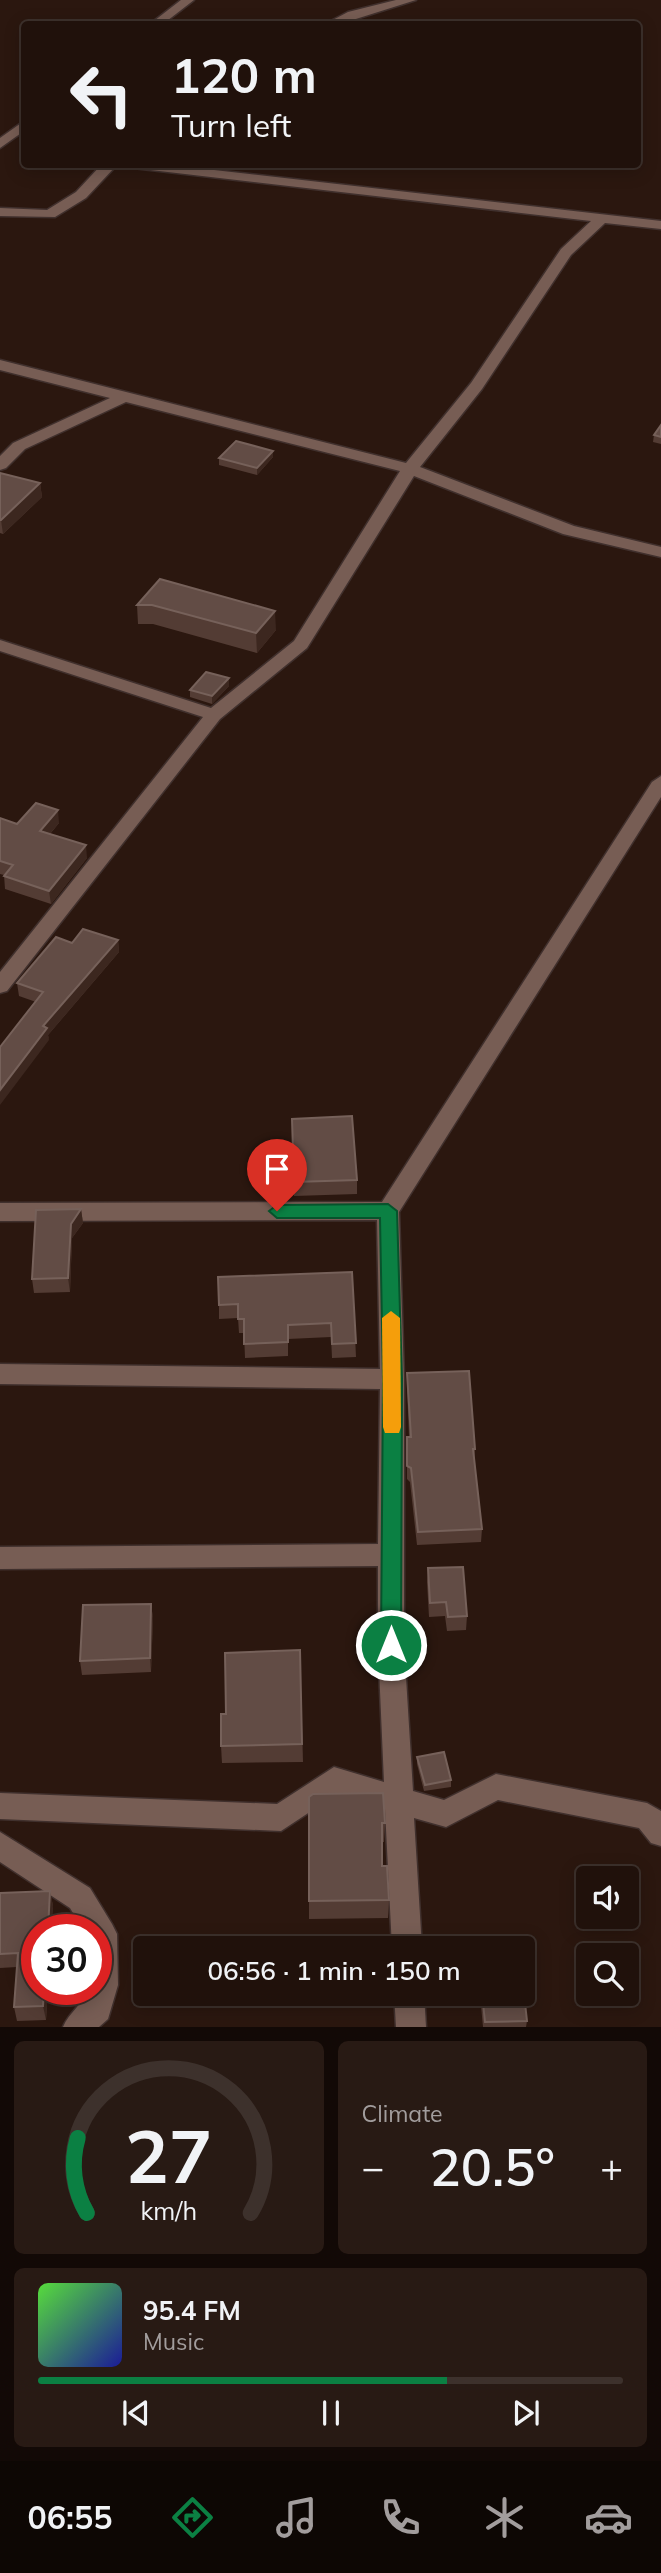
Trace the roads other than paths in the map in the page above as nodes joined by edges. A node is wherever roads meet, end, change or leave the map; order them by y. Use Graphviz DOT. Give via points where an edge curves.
graph roads {
  1 [pos="188,0"];
  2 [pos="410,0"];
  3 [pos="160,21"];
  4 [pos="338,21"];
  5 [pos="21,128"];
  6 [pos="4,146"];
  7 [pos="106,168"];
  8 [pos="156,168"];
  9 [pos="0,212"];
  10 [pos="601,219"];
  11 [pos="661,225"];
  12 [pos="0,365"];
  13 [pos="122,398"];
  14 [pos="0,465"];
  15 [pos="410,469"];
  16 [pos="661,552"];
  17 [pos="0,645"];
  18 [pos="214,715"];
  19 [pos="661,782"];
  20 [pos="0,986"];
  21 [pos="388,1211"];
  22 [pos="0,1212"];
  23 [pos="0,1374"];
  24 [pos="392,1379"];
  25 [pos="391,1555"];
  26 [pos="0,1558"];
  27 [pos="399,1802"];
  28 [pos="0,1806"];
  29 [pos="661,1833"];
  30 [pos="0,1846"];
  31 [pos="406,1936"];
  32 [pos="410,2006"];
  33 [pos="78,2027"];
  34 [pos="411,2027"];
  1 -- 3 [label="street"];
  2 -- 4 [label="street"];
  5 -- 6 [label="street"];
  7 -- 9 [label="street" via="81,195 50,214"];
  8 -- 10 [label="street"];
  10 -- 11 [label="street"];
  10 -- 15 [label="street" via="566,252 477,386"];
  12 -- 13 [label="street"];
  13 -- 14 [label="street" via="19,446"];
  13 -- 15 [label="street"];
  15 -- 16 [label="street" via="569,530"];
  15 -- 18 [label="street" via="301,644"];
  17 -- 18 [label="street"];
  18 -- 20 [label="street"];
  19 -- 21 [label="street"];
  21 -- 22 [label="street"];
  21 -- 24 [label="street"];
  23 -- 24 [label="street"];
  24 -- 25 [label="street"];
  25 -- 26 [label="street"];
  25 -- 27 [label="street"];
  27 -- 28 [label="street" via="334,1780 281,1818"];
  27 -- 29 [label="street" via="446,1814 496,1787 647,1816"];
  27 -- 31 [label="street"];
  30 -- 33 [label="street" via="80,1898 102,1934 103,1985 97,2008"];
  32 -- 34 [label="street"];
}
